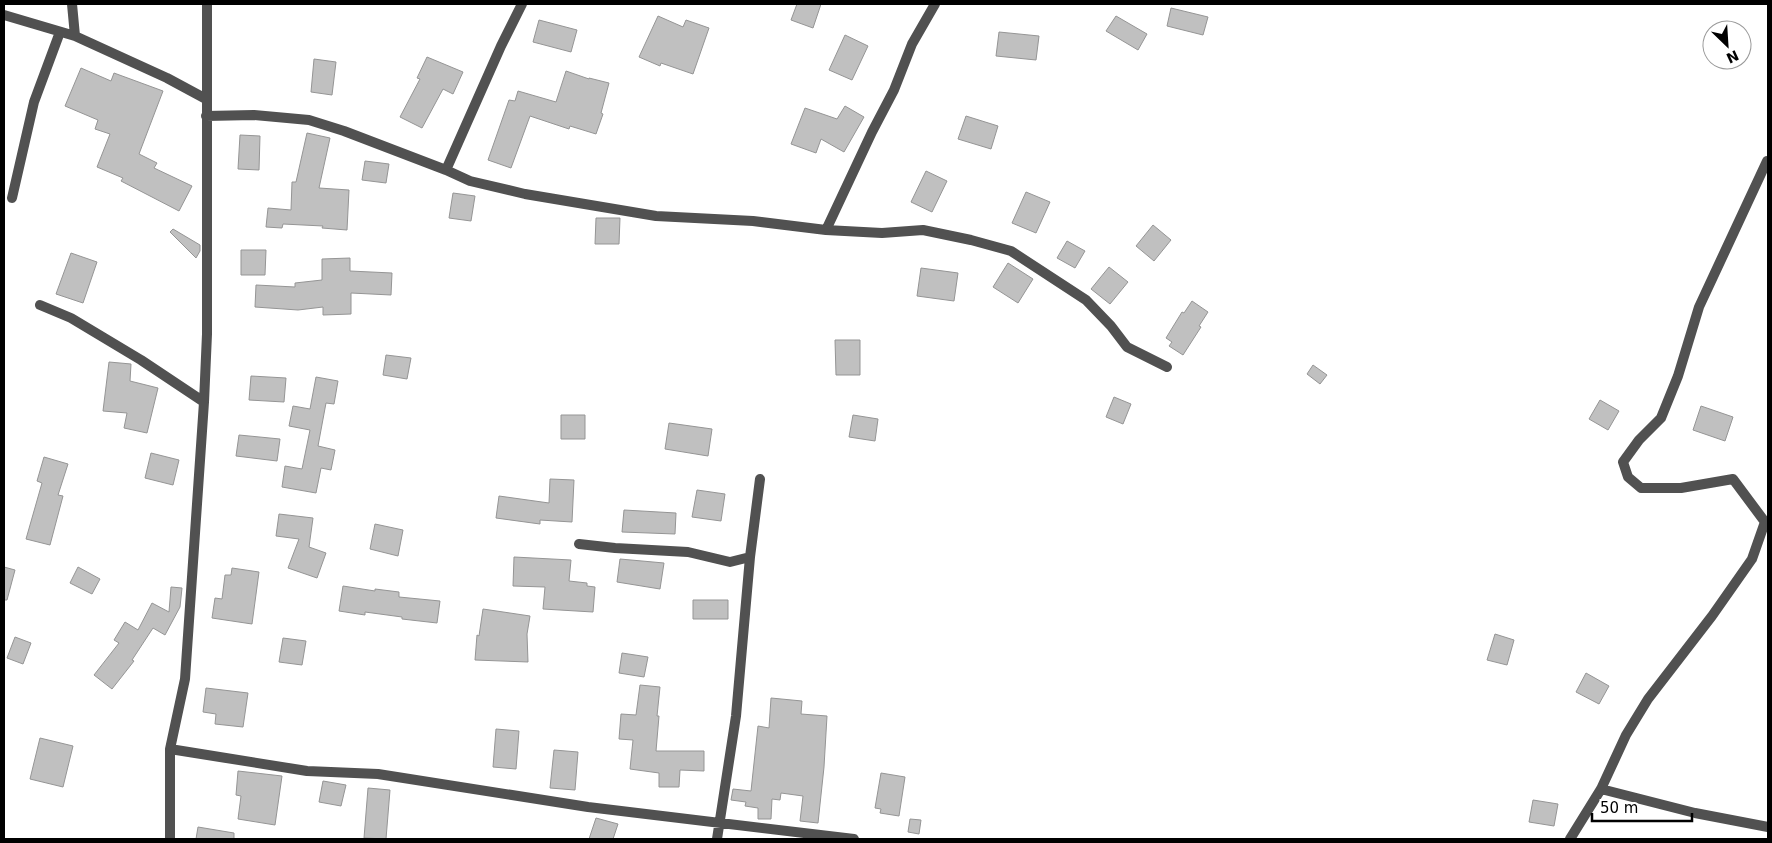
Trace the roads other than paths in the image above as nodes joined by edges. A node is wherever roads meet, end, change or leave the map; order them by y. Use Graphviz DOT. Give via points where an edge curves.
graph roads {
  1 [pos="72,4"];
  2 [pos="207,4"];
  3 [pos="522,4"];
  4 [pos="936,4"];
  5 [pos="4,15"];
  6 [pos="60,32"];
  7 [pos="75,36"];
  8 [pos="206,99"];
  9 [pos="206,116"];
  10 [pos="1767,161"];
  11 [pos="446,170"];
  12 [pos="12,198"];
  13 [pos="826,230"];
  14 [pos="40,305"];
  15 [pos="1166,367"];
  16 [pos="204,402"];
  17 [pos="760,479"];
  18 [pos="579,544"];
  19 [pos="750,557"];
  20 [pos="170,750"];
  21 [pos="1601,789"];
  22 [pos="719,822"];
  23 [pos="1768,827"];
  24 [pos="170,839"];
  25 [pos="717,839"];
  26 [pos="854,839"];
  27 [pos="1570,839"];
  1 -- 7 [label="street"];
  2 -- 8 [label="street"];
  3 -- 11 [label="street"];
  4 -- 13 [label="street" via="912,44 894,90"];
  5 -- 6 [label="street"];
  6 -- 7 [label="street"];
  6 -- 12 [label="street" via="34,102"];
  7 -- 8 [label="street"];
  8 -- 9 [label="street"];
  9 -- 11 [label="street" via="254,115 309,120"];
  9 -- 16 [label="street" via="207,334"];
  10 -- 21 [label="street" via="1699,307 1661,418 1623,462 1628,477 1641,488 1681,488 1733,479 1765,522 1752,559 1648,699 1626,735"];
  11 -- 13 [label="street" via="470,181 524,194 656,216 753,221"];
  13 -- 15 [label="street" via="882,234 922,230 1011,251 1086,300 1127,347"];
  14 -- 16 [label="street" via="71,318"];
  16 -- 20 [label="street" via="185,679"];
  17 -- 19 [label="street"];
  18 -- 19 [label="street" via="688,552 730,562"];
  19 -- 22 [label="street" via="736,716"];
  20 -- 22 [label="street" via="307,771 378,774 588,807"];
  20 -- 24 [label="street"];
  21 -- 23 [label="street" via="1695,813"];
  21 -- 27 [label="street"];
  22 -- 25 [label="street"];
  22 -- 26 [label="street"];
}
